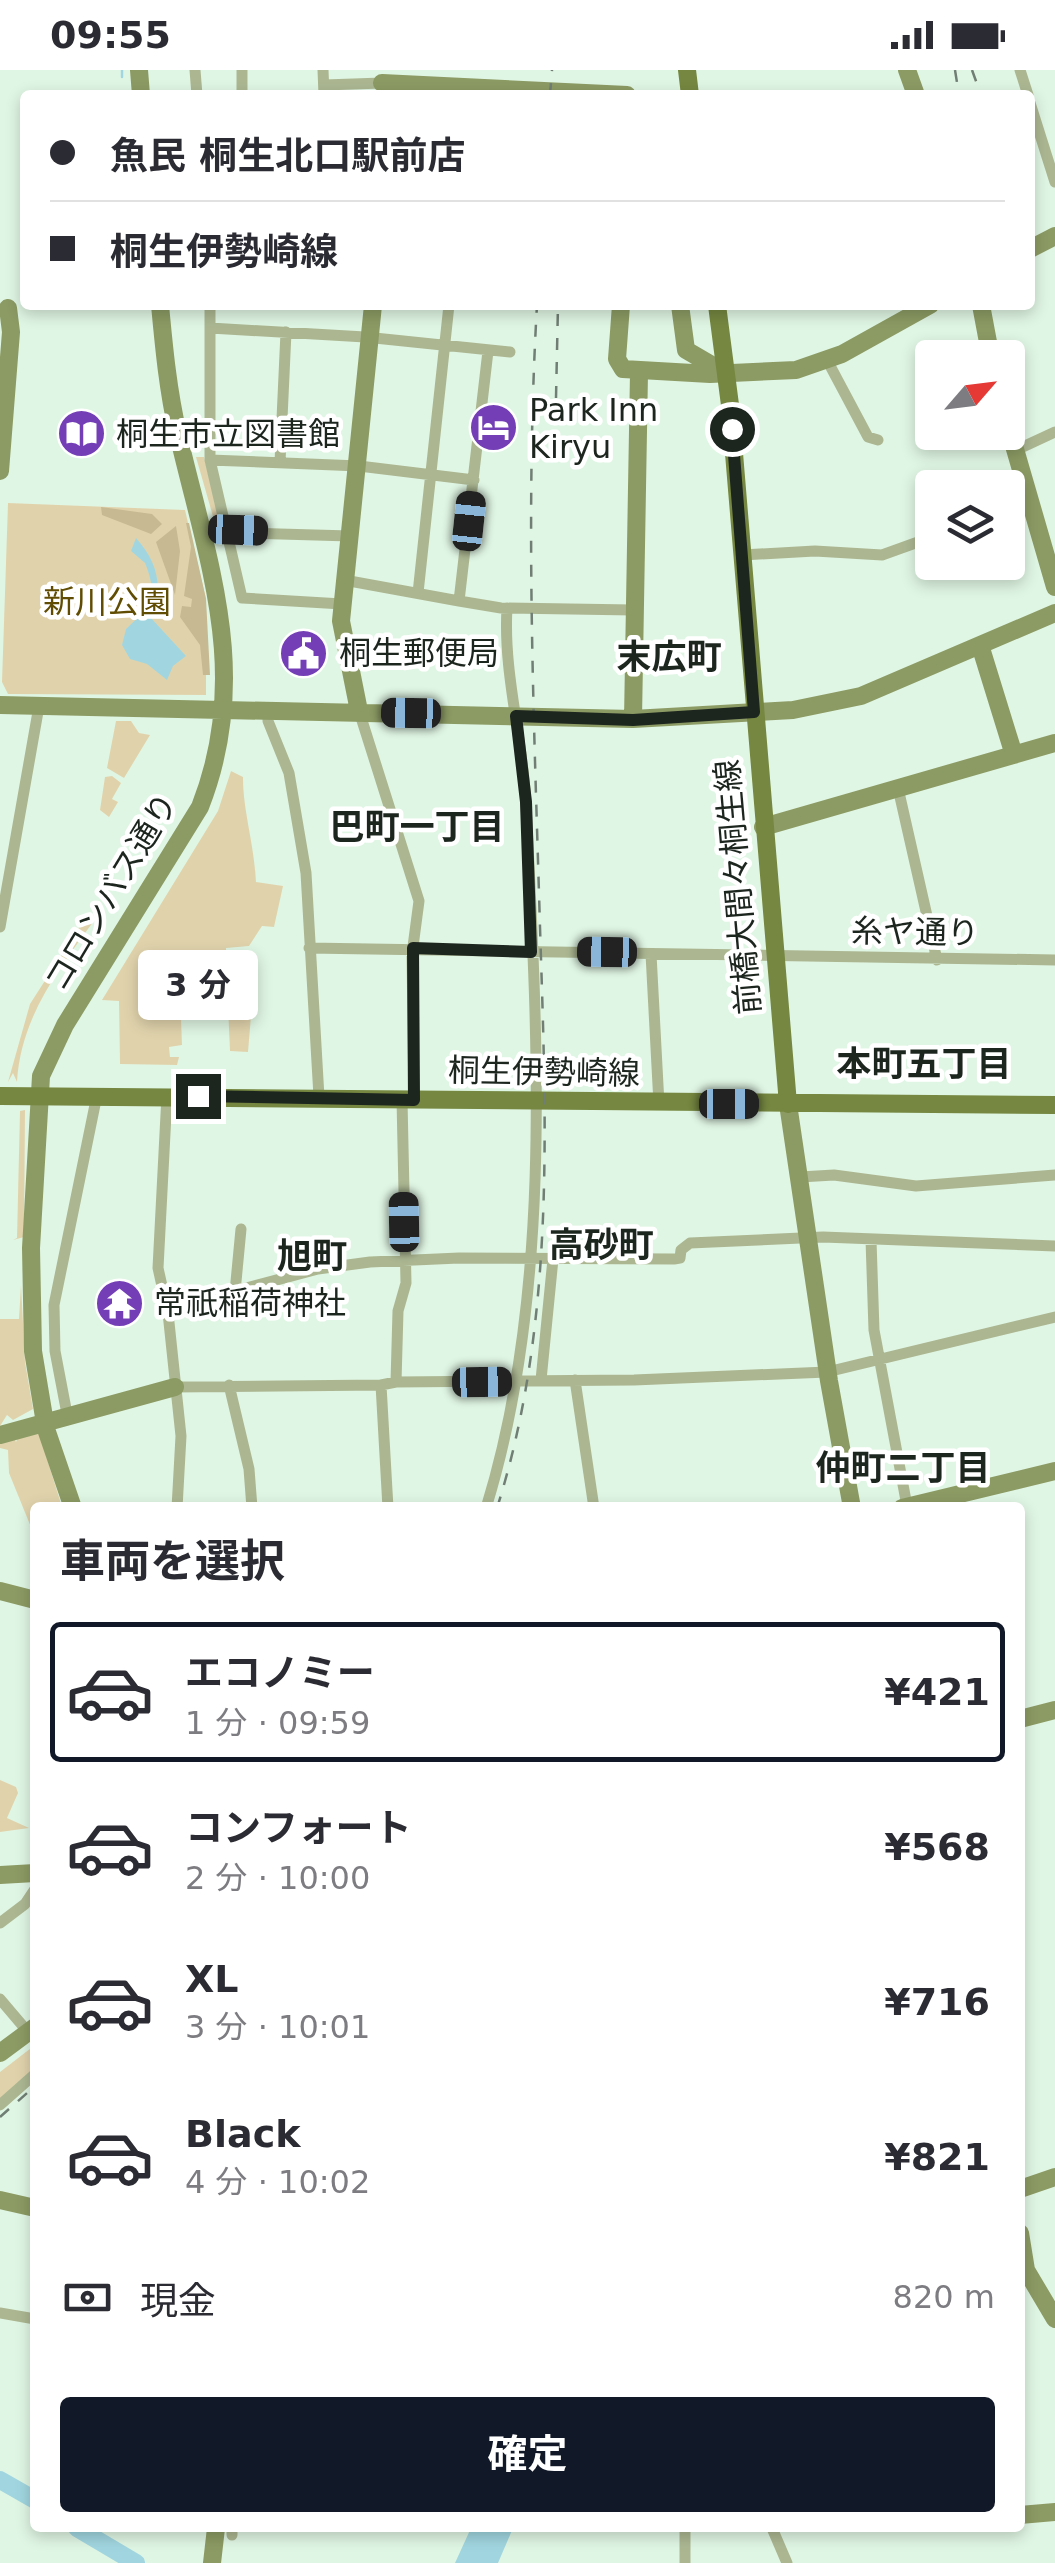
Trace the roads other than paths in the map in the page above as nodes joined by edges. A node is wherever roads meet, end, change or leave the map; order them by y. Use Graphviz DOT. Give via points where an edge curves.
graph roads {
  1 [pos="324,70"];
  2 [pos="382,83"];
  3 [pos="324,90"];
  4 [pos="525,90"];
  5 [pos="1035,119"];
  6 [pos="1055,182"];
  7 [pos="11,306"];
  8 [pos="161,310"];
  9 [pos="210,310"];
  10 [pos="374,310"];
  11 [pos="449,310"];
  12 [pos="622,310"];
  13 [pos="681,310"];
  14 [pos="719,310"];
  15 [pos="921,310"];
  16 [pos="982,310"];
  17 [pos="210,328"];
  18 [pos="286,332"];
  19 [pos="372,337"];
  20 [pos="988,340"];
  21 [pos="446,346"];
  22 [pos="488,350"];
  23 [pos="510,352"];
  24 [pos="827,360"];
  25 [pos="639,373"];
  26 [pos="727,374"];
  27 [pos="1055,432"];
  28 [pos="878,440"];
  29 [pos="1014,451"];
  30 [pos="210,460"];
  31 [pos="280,462"];
  32 [pos="359,466"];
  33 [pos="0,470"];
  34 [pos="432,475"];
  35 [pos="474,480"];
  36 [pos="1028,500"];
  37 [pos="1025,501"];
  38 [pos="225,529"];
  39 [pos="204,532"];
  40 [pos="350,536"];
  41 [pos="915,543"];
  42 [pos="742,555"];
  43 [pos="344,580"];
  44 [pos="1055,587"];
  45 [pos="418,593"];
  46 [pos="459,601"];
  47 [pos="342,604"];
  48 [pos="507,608"];
  49 [pos="633,610"];
  50 [pos="1055,613"];
  51 [pos="980,645"];
  52 [pos="0,705"];
  53 [pos="39,706"];
  54 [pos="222,709"];
  55 [pos="268,710"];
  56 [pos="359,711"];
  57 [pos="754,712"];
  58 [pos="516,716"];
  59 [pos="633,720"];
  60 [pos="1055,743"];
  61 [pos="1014,755"];
  62 [pos="898,788"];
  63 [pos="763,827"];
  64 [pos="0,927"];
  65 [pos="309,948"];
  66 [pos="413,948"];
  67 [pos="531,952"];
  68 [pos="651,954"];
  69 [pos="774,958"];
  70 [pos="937,960"];
  71 [pos="1055,960"];
  72 [pos="39,1095"];
  73 [pos="97,1095"];
  74 [pos="167,1095"];
  75 [pos="0,1096"];
  76 [pos="319,1097"];
  77 [pos="408,1100"];
  78 [pos="534,1102"];
  79 [pos="659,1104"];
  80 [pos="788,1104"];
  81 [pos="1055,1105"];
  82 [pos="1055,1175"];
  83 [pos="800,1177"];
  84 [pos="241,1228"];
  85 [pos="810,1237"];
  86 [pos="871,1240"];
  87 [pos="1055,1246"];
  88 [pos="406,1259"];
  89 [pos="529,1259"];
  90 [pos="552,1259"];
  91 [pos="235,1292"];
  92 [pos="167,1308"];
  93 [pos="1054,1322"];
  94 [pos="880,1362"];
  95 [pos="827,1372"];
  96 [pos="541,1380"];
  97 [pos="575,1380"];
  98 [pos="517,1381"];
  99 [pos="396,1382"];
  100 [pos="229,1384"];
  101 [pos="380,1385"];
  102 [pos="175,1386"];
  103 [pos="67,1414"];
  104 [pos="44,1420"];
  105 [pos="0,1435"];
  106 [pos="1055,1471"];
  107 [pos="71,1502"];
  108 [pos="178,1502"];
  109 [pos="252,1502"];
  110 [pos="388,1502"];
  111 [pos="487,1502"];
  112 [pos="593,1502"];
  113 [pos="851,1502"];
  114 [pos="903,1502"];
  115 [pos="925,1502"];
  116 [pos="0,1592"];
  117 [pos="30,1599"];
  118 [pos="1055,1710"];
  119 [pos="1025,1717"];
  120 [pos="30,1873"];
  121 [pos="0,1875"];
  122 [pos="30,1896"];
  123 [pos="0,1922"];
  124 [pos="0,1999"];
  125 [pos="30,2028"];
  126 [pos="30,2030"];
  127 [pos="0,2053"];
  128 [pos="30,2078"];
  129 [pos="0,2105"];
  130 [pos="1055,2176"];
  131 [pos="1025,2187"];
  132 [pos="0,2200"];
  133 [pos="30,2207"];
  134 [pos="1025,2274"];
  135 [pos="0,2313"];
  136 [pos="30,2318"];
  137 [pos="1055,2318"];
  138 [pos="1055,2512"];
  139 [pos="1025,2515"];
  140 [pos="226,2532"];
  141 [pos="685,2532"];
  142 [pos="774,2532"];
  143 [pos="214,2556"];
  144 [pos="685,2563"];
  145 [pos="787,2563"];
  1 -- 3 [label="street"];
  2 -- 3 [label="street"];
  2 -- 4 [label="street"];
  5 -- 6 [label="street"];
  7 -- 33 [label="street"];
  8 -- 39 [label="street, コロンバス通り" via="172,403"];
  9 -- 17 [label="street"];
  10 -- 19 [label="street"];
  11 -- 21 [label="street"];
  12 -- 25 [label="street" via="618,362"];
  13 -- 26 [label="street" via="686,350"];
  14 -- 26 [label="main road, 前橋大間々桐生線"];
  15 -- 24 [label="street"];
  16 -- 20 [label="street"];
  17 -- 18 [label="street"];
  17 -- 30 [label="street"];
  18 -- 19 [label="street"];
  18 -- 31 [label="street"];
  19 -- 21 [label="street"];
  19 -- 32 [label="street"];
  21 -- 22 [label="street"];
  21 -- 34 [label="street"];
  22 -- 23 [label="street"];
  22 -- 35 [label="street"];
  24 -- 26 [label="street" via="796,370"];
  24 -- 28 [label="street" via="868,437"];
  25 -- 26 [label="street"];
  25 -- 49 [label="street"];
  26 -- 42 [label="main road, 前橋大間々桐生線"];
  27 -- 29 [label="street"];
  29 -- 36 [label="street"];
  30 -- 31 [label="street"];
  30 -- 38 [label="street"];
  31 -- 32 [label="street"];
  32 -- 34 [label="street"];
  32 -- 40 [label="street"];
  34 -- 35 [label="street"];
  34 -- 45 [label="street"];
  35 -- 46 [label="street"];
  36 -- 37 [label="street"];
  36 -- 44 [label="street"];
  38 -- 39 [label="street"];
  38 -- 40 [label="street"];
  38 -- 47 [label="street" via="242,598"];
  39 -- 54 [label="street, コロンバス通り" via="220,611"];
  40 -- 43 [label="street"];
  41 -- 42 [label="street" via="882,554"];
  42 -- 57 [label="main road, 前橋大間々桐生線"];
  43 -- 45 [label="street"];
  43 -- 47 [label="street"];
  45 -- 46 [label="street"];
  46 -- 48 [label="street"];
  47 -- 56 [label="street" via="342,641"];
  48 -- 49 [label="street"];
  48 -- 58 [label="street"];
  49 -- 59 [label="street"];
  50 -- 51 [label="street"];
  51 -- 57 [label="street" via="839,703"];
  51 -- 61 [label="street"];
  52 -- 53 [label="street"];
  53 -- 54 [label="street"];
  53 -- 64 [label="street"];
  54 -- 55 [label="street"];
  54 -- 72 [label="street, コロンバス通り" via="218,758 200,807 66,1025 44,1068"];
  55 -- 56 [label="street"];
  55 -- 65 [label="street" via="290,773 302,842"];
  56 -- 58 [label="street"];
  56 -- 66 [label="street" via="412,867 419,901"];
  57 -- 59 [label="street"];
  57 -- 63 [label="main road, 前橋大間々桐生線"];
  58 -- 59 [label="street"];
  58 -- 67 [label="street"];
  60 -- 61 [label="street"];
  61 -- 62 [label="street"];
  62 -- 63 [label="street"];
  62 -- 70 [label="street"];
  63 -- 69 [label="main road, 前橋大間々桐生線"];
  65 -- 66 [label="street, 糸ヤ通り"];
  65 -- 76 [label="street"];
  66 -- 67 [label="street, 糸ヤ通り"];
  66 -- 77 [label="street"];
  67 -- 68 [label="street, 糸ヤ通り"];
  67 -- 78 [label="street"];
  68 -- 69 [label="street, 糸ヤ通り"];
  68 -- 79 [label="street"];
  69 -- 70 [label="street, 糸ヤ通り"];
  69 -- 80 [label="main road, 前橋大間々桐生線"];
  70 -- 71 [label="street, 糸ヤ通り"];
  72 -- 73 [label="main road, 桐生伊勢崎線"];
  72 -- 75 [label="main road, 桐生伊勢崎線"];
  72 -- 104 [label="street, コロンバス通り" via="31,1309"];
  73 -- 74 [label="main road, 桐生伊勢崎線"];
  73 -- 103 [label="street" via="54,1305"];
  74 -- 76 [label="main road, 桐生伊勢崎線"];
  74 -- 92 [label="street" via="158,1256"];
  76 -- 77 [label="main road, 桐生伊勢崎線"];
  77 -- 78 [label="main road, 桐生伊勢崎線"];
  77 -- 88 [label="street"];
  78 -- 79 [label="main road, 桐生伊勢崎線"];
  78 -- 89 [label="street"];
  79 -- 80 [label="main road, 桐生伊勢崎線"];
  80 -- 81 [label="main road, 桐生伊勢崎線"];
  80 -- 83 [label="street"];
  82 -- 83 [label="street" via="916,1186"];
  83 -- 85 [label="street"];
  84 -- 91 [label="street"];
  85 -- 86 [label="street"];
  85 -- 90 [label="street" via="690,1244 674,1259"];
  85 -- 95 [label="street"];
  86 -- 87 [label="street"];
  86 -- 94 [label="street"];
  88 -- 89 [label="street"];
  88 -- 91 [label="street" via="318,1268"];
  88 -- 99 [label="street"];
  89 -- 90 [label="street"];
  89 -- 98 [label="street"];
  90 -- 96 [label="street"];
  91 -- 92 [label="street"];
  92 -- 102 [label="street"];
  93 -- 94 [label="street"];
  94 -- 95 [label="street"];
  94 -- 114 [label="street"];
  95 -- 97 [label="street"];
  95 -- 113 [label="street"];
  96 -- 97 [label="street"];
  96 -- 98 [label="street"];
  97 -- 112 [label="street"];
  98 -- 99 [label="street"];
  98 -- 111 [label="street"];
  99 -- 101 [label="street"];
  100 -- 101 [label="street"];
  100 -- 102 [label="street"];
  100 -- 109 [label="street"];
  101 -- 110 [label="street"];
  102 -- 103 [label="street"];
  102 -- 108 [label="street" via="182,1444"];
  103 -- 104 [label="street"];
  104 -- 105 [label="street"];
  104 -- 107 [label="street, コロンバス通り"];
  106 -- 115 [label="street"];
  116 -- 117 [label="street"];
  118 -- 119 [label="street"];
  120 -- 121 [label="street"];
  122 -- 123 [label="street"];
  124 -- 125 [label="street"];
  126 -- 127 [label="street"];
  128 -- 129 [label="street"];
  130 -- 131 [label="street"];
  132 -- 133 [label="street"];
  134 -- 137 [label="street"];
  135 -- 136 [label="street"];
  138 -- 139 [label="street"];
  140 -- 143 [label="street"];
  141 -- 144 [label="street"];
  142 -- 145 [label="street"];
}
